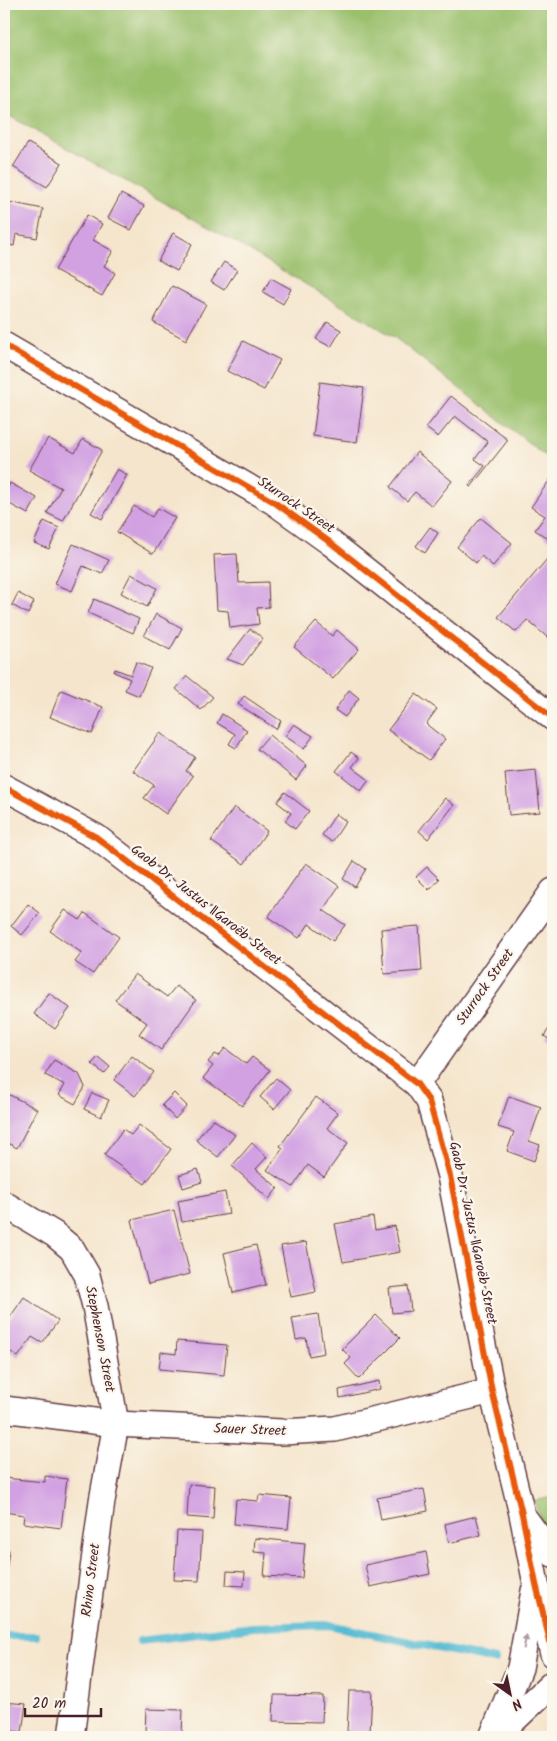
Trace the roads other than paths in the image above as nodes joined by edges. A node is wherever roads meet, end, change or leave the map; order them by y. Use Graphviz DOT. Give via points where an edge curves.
graph roads {
  1 [pos="4,344"];
  2 [pos="553,718"];
  3 [pos="4,788"];
  4 [pos="553,891"];
  5 [pos="417,1084"];
  6 [pos="4,1204"];
  7 [pos="492,1391"];
  8 [pos="4,1409"];
  9 [pos="116,1424"];
  10 [pos="522,1514"];
  11 [pos="553,1554"];
  12 [pos="536,1584"];
  13 [pos="553,1654"];
  14 [pos="553,1683"];
  15 [pos="71,1737"];
  16 [pos="494,1737"];
  1 -- 2 [label="street, Sturrock Street" via="274,502"];
  3 -- 5 [label="street, Gaob Dr. Justus ǁGaroëb Street" via="96,837"];
  4 -- 5 [label="street, Sturrock Street"];
  5 -- 7 [label="street, Gaob Dr. Justus ǁGaroëb Street" via="429,1101 450,1176"];
  6 -- 9 [label="street, Stephenson Street" via="54,1234 72,1249 87,1275"];
  7 -- 9 [label="street, Sauer Street" via="335,1429 282,1432"];
  7 -- 10 [label="street, Gaob Dr. Justus ǁGaroëb Street"];
  8 -- 9 [label="street, Sauer Street"];
  9 -- 15 [label="street, Rhino Street" via="102,1501"];
  10 -- 11 [label="street"];
  10 -- 12 [label="street, Gaob Dr. Justus ǁGaroëb Street"];
  12 -- 13 [label="street, Gaob Dr. Justus ǁGaroëb Street"];
  16 -- 12 [label="street, one-way" via="520,1668"];
  14 -- 16 [label="street"];
}
